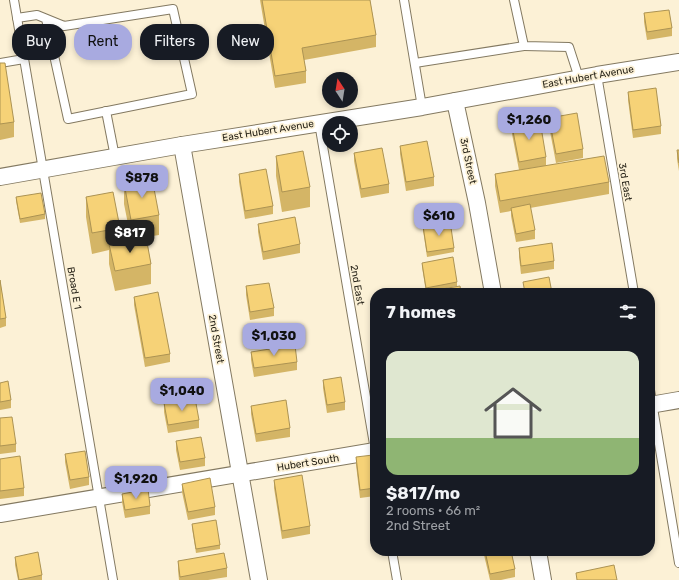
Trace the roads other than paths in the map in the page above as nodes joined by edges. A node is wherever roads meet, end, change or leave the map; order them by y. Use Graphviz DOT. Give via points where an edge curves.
graph roads {
  1 [pos="14,0"];
  2 [pos="404,0"];
  3 [pos="514,0"];
  4 [pos="17,18"];
  5 [pos="46,19"];
  6 [pos="18,24"];
  7 [pos="524,46"];
  8 [pos="18,60"];
  9 [pos="24,60"];
  10 [pos="679,62"];
  11 [pos="0,63"];
  12 [pos="415,63"];
  13 [pos="597,75"];
  14 [pos="579,78"];
  15 [pos="455,101"];
  16 [pos="422,107"];
  17 [pos="106,111"];
  18 [pos="319,123"];
  19 [pos="182,145"];
  20 [pos="115,157"];
  21 [pos="43,169"];
  22 [pos="0,177"];
  23 [pos="492,288"];
  24 [pos="633,288"];
  25 [pos="655,400"];
  26 [pos="679,400"];
  27 [pos="370,422"];
  28 [pos="655,423"];
  29 [pos="370,452"];
  30 [pos="240,474"];
  31 [pos="99,498"];
  32 [pos="0,514"];
  33 [pos="393,556"];
  34 [pos="539,556"];
  35 [pos="679,563"];
  36 [pos="113,580"];
  37 [pos="260,580"];
  38 [pos="397,580"];
  39 [pos="542,580"];
  1 -- 4 [label="lane, Broad E 1"];
  2 -- 12 [label="lane"];
  3 -- 7 [label="lane"];
  4 -- 5 [label="lane" via="37,15"];
  4 -- 6 [label="lane, Broad E 1"];
  5 -- 17 [label="lane" via="68,119"];
  5 -- 17 [label="lane" via="64,26 173,9 192,94"];
  7 -- 12 [label="lane"];
  7 -- 14 [label="lane" via="569,47"];
  8 -- 11 [label="lane"];
  9 -- 21 [label="lane, Broad E 1"];
  10 -- 13 [label="street, East Hubert Avenue"];
  12 -- 16 [label="lane"];
  13 -- 14 [label="street, East Hubert Avenue"];
  13 -- 24 [label="lane, 3rd East"];
  14 -- 15 [label="street, East Hubert Avenue"];
  15 -- 16 [label="street, East Hubert Avenue"];
  15 -- 23 [label="street, 3rd Street"];
  16 -- 18 [label="street, East Hubert Avenue"];
  17 -- 20 [label="lane"];
  18 -- 19 [label="street, East Hubert Avenue"];
  18 -- 27 [label="lane, 2nd East"];
  19 -- 20 [label="street, East Hubert Avenue"];
  19 -- 30 [label="street, 2nd Street"];
  20 -- 21 [label="street, East Hubert Avenue"];
  21 -- 22 [label="street, East Hubert Avenue"];
  21 -- 31 [label="lane, Broad E 1"];
  25 -- 26 [label="street"];
  28 -- 35 [label="lane"];
  29 -- 30 [label="street, Hubert South"];
  30 -- 31 [label="street, Hubert South"];
  30 -- 37 [label="street, 2nd Street"];
  31 -- 32 [label="street, Hubert South"];
  31 -- 36 [label="lane, Broad E 1"];
  33 -- 38 [label="lane"];
  34 -- 39 [label="street"];
}
